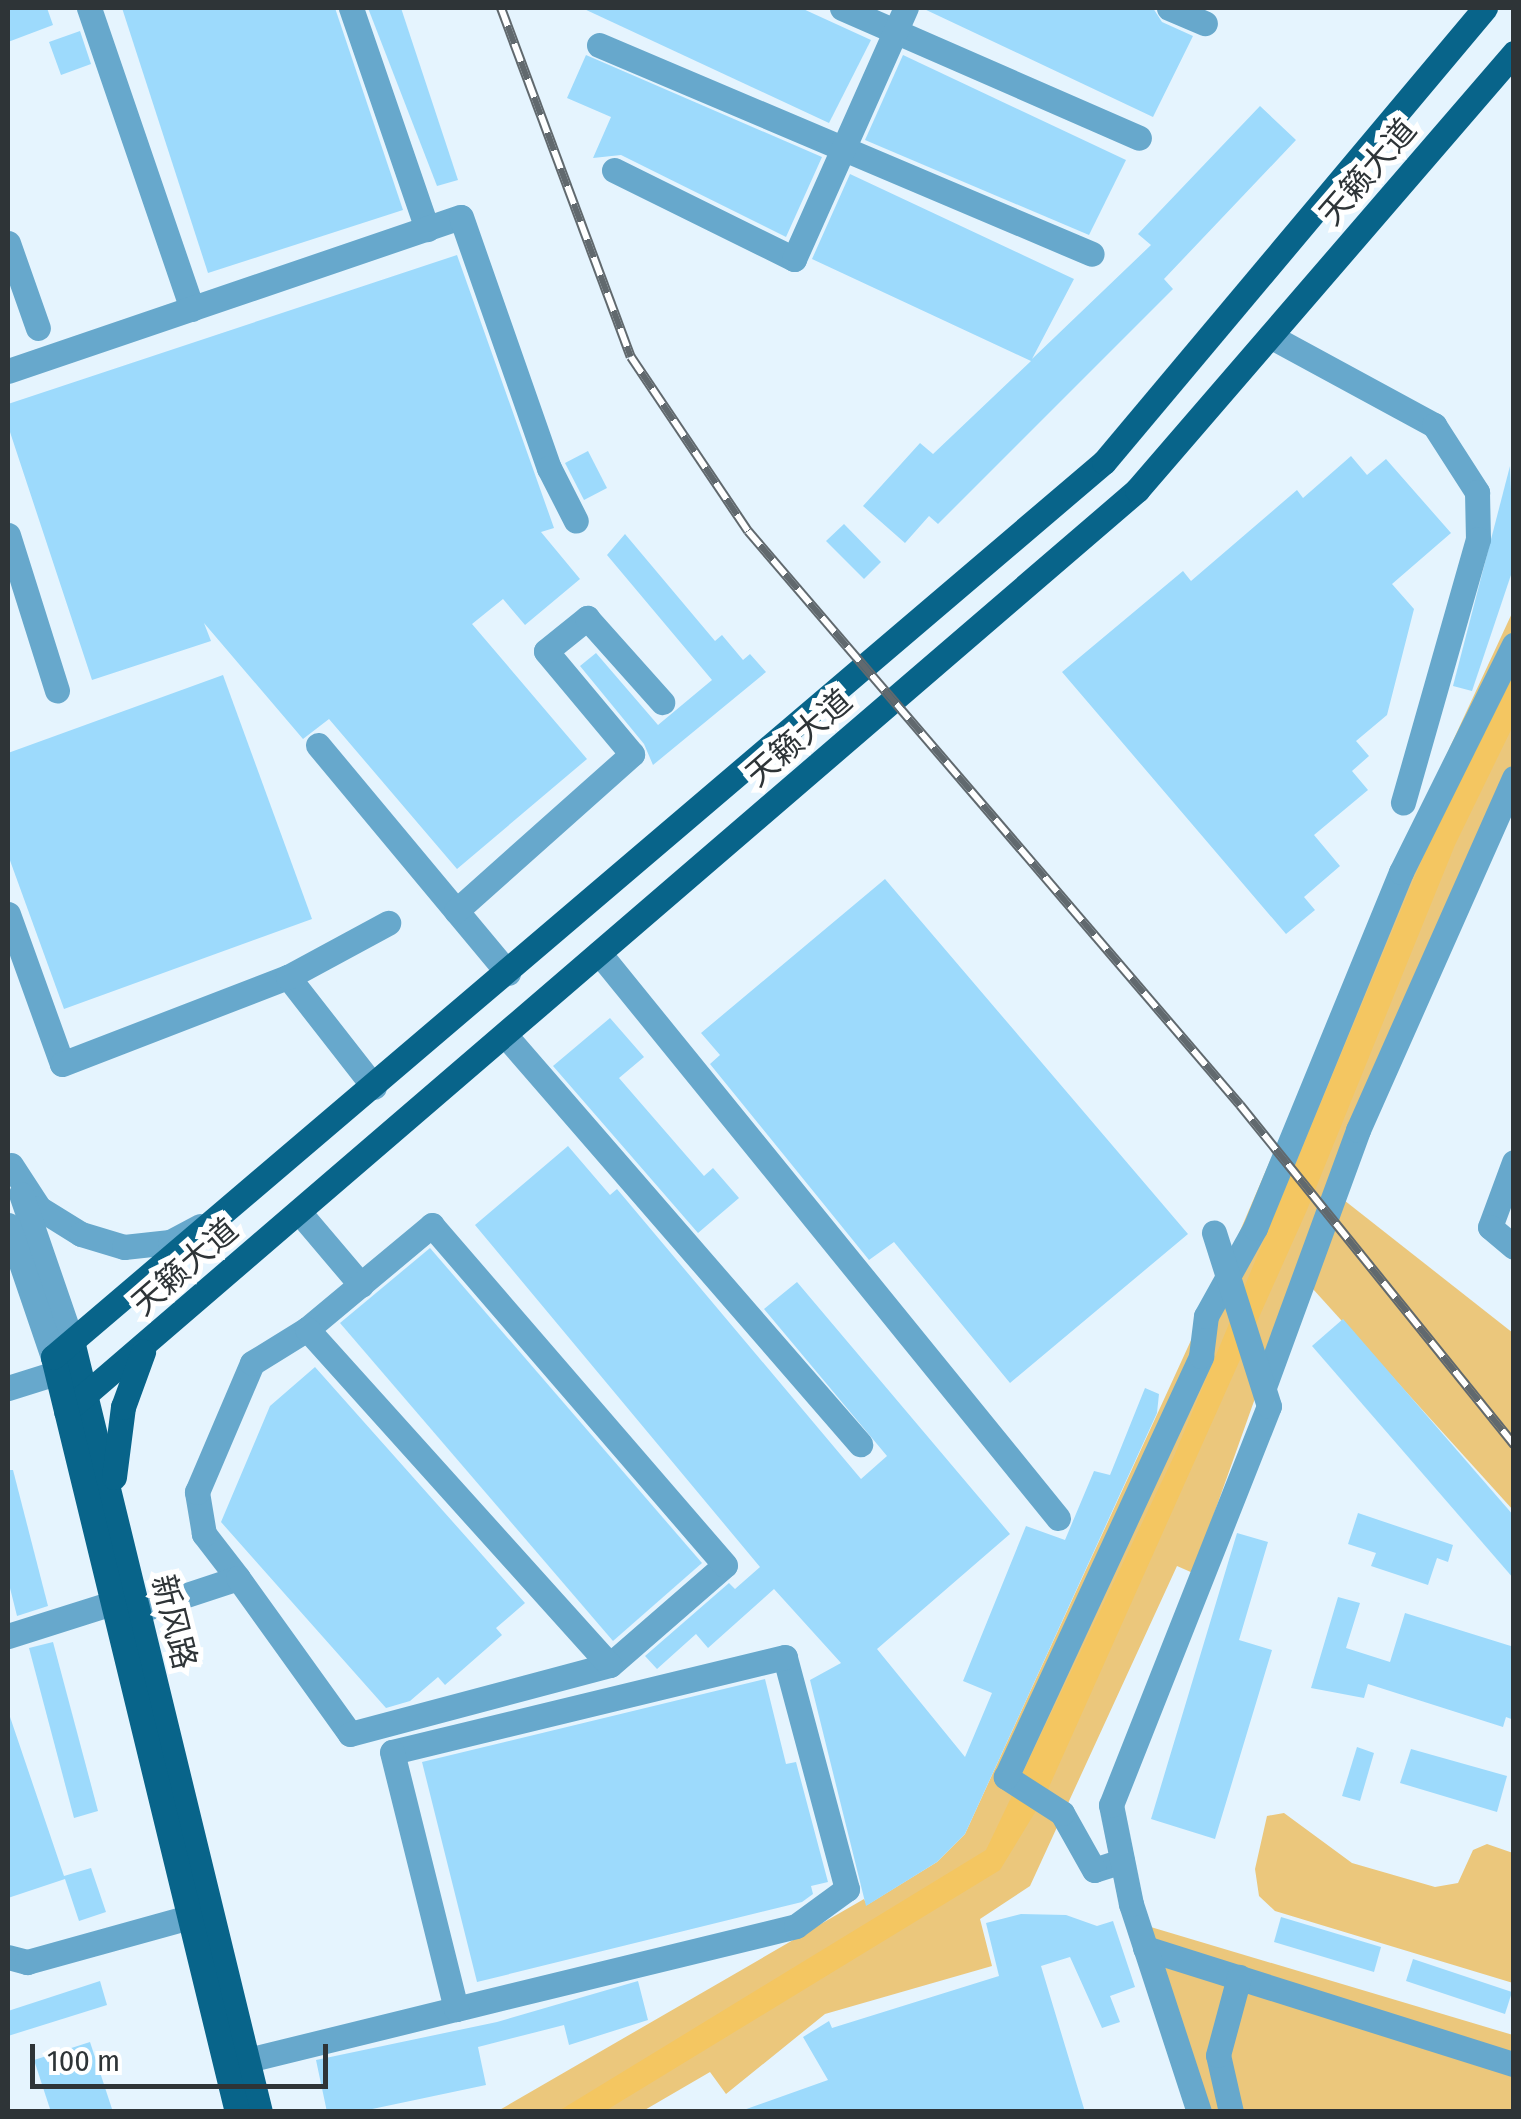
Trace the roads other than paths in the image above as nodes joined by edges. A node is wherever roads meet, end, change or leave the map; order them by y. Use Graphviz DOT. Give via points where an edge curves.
graph roads {
  1 [pos="89,8"];
  2 [pos="351,8"];
  3 [pos="842,8"];
  4 [pos="1169,8"];
  5 [pos="1484,8"];
  6 [pos="900,19"];
  7 [pos="1205,23"];
  8 [pos="598,45"];
  9 [pos="1514,52"];
  10 [pos="1138,138"];
  11 [pos="842,152"];
  12 [pos="614,170"];
  13 [pos="427,229"];
  14 [pos="8,243"];
  15 [pos="1092,254"];
  16 [pos="192,308"];
  17 [pos="38,328"];
  18 [pos="1270,336"];
  19 [pos="8,372"];
  20 [pos="576,521"];
  21 [pos="8,536"];
  22 [pos="1514,644"];
  23 [pos="58,690"];
  24 [pos="662,702"];
  25 [pos="318,744"];
  26 [pos="1514,778"];
  27 [pos="1403,803"];
  28 [pos="456,911"];
  29 [pos="8,914"];
  30 [pos="388,923"];
  31 [pos="599,954"];
  32 [pos="508,973"];
  33 [pos="288,977"];
  34 [pos="505,1035"];
  35 [pos="374,1088"];
  36 [pos="10,1159"];
  37 [pos="1514,1162"];
  38 [pos="230,1210"];
  39 [pos="299,1212"];
  40 [pos="8,1225"];
  41 [pos="1214,1233"];
  42 [pos="1514,1247"];
  43 [pos="360,1285"];
  44 [pos="1228,1287"];
  45 [pos="307,1330"];
  46 [pos="151,1339"];
  47 [pos="61,1358"];
  48 [pos="1260,1375"];
  49 [pos="8,1388"];
  50 [pos="75,1404"];
  51 [pos="860,1444"];
  52 [pos="1058,1518"];
  53 [pos="117,1527"];
  54 [pos="238,1578"];
  55 [pos="112,1603"];
  56 [pos="138,1611"];
  57 [pos="8,1636"];
  58 [pos="610,1665"];
  59 [pos="1122,1861"];
  60 [pos="189,1917"];
  61 [pos="1145,1948"];
  62 [pos="8,1956"];
  63 [pos="1239,1977"];
  64 [pos="456,2009"];
  65 [pos="248,2060"];
  66 [pos="1514,2064"];
  67 [pos="237,2112"];
  68 [pos="260,2112"];
  69 [pos="1199,2112"];
  70 [pos="1231,2112"];
  1 -- 16 [label="street"];
  2 -- 13 [label="street"];
  3 -- 6 [label="street"];
  4 -- 7 [label="street"];
  5 -- 32 [label="main road, 天籁大道" via="1104,462"];
  6 -- 10 [label="street"];
  6 -- 11 [label="street"];
  8 -- 11 [label="street"];
  9 -- 18 [label="main road, 天籁大道"];
  11 -- 12 [label="street" via="794,258"];
  11 -- 15 [label="street"];
  13 -- 16 [label="street"];
  13 -- 20 [label="street" via="462,218 549,468"];
  14 -- 17 [label="street"];
  16 -- 19 [label="street"];
  18 -- 27 [label="street" via="1434,425 1477,492 1478,539"];
  18 -- 31 [label="main road, 天籁大道" via="1137,490"];
  21 -- 23 [label="street"];
  22 -- 44 [label="street" via="1412,846"];
  24 -- 28 [label="street" via="587,618 546,652 632,754"];
  25 -- 28 [label="street"];
  26 -- 48 [label="street" via="1358,1130"];
  28 -- 32 [label="street"];
  29 -- 33 [label="street" via="62,1064"];
  30 -- 33 [label="street"];
  31 -- 34 [label="main road, 天籁大道"];
  31 -- 52 [label="street"];
  32 -- 35 [label="main road, 天籁大道"];
  33 -- 35 [label="street"];
  34 -- 39 [label="main road, 天籁大道"];
  34 -- 51 [label="street"];
  35 -- 38 [label="main road, 天籁大道"];
  36 -- 38 [label="street" via="39,1208 81,1234 124,1248 170,1242"];
  36 -- 47 [label="street, 新风路"];
  37 -- 42 [label="street" via="1490,1227"];
  38 -- 47 [label="main road, 天籁大道"];
  39 -- 43 [label="street"];
  39 -- 46 [label="main road, 天籁大道"];
  40 -- 47 [label="street, 新风路"];
  41 -- 44 [label="street"];
  43 -- 45 [label="street"];
  43 -- 58 [label="street" via="432,1226 724,1565"];
  44 -- 48 [label="street"];
  44 -- 59 [label="street" via="1206,1316 1206,1341 1193,1374 1006,1777 1048,1802 1094,1870"];
  45 -- 54 [label="street" via="252,1363 197,1492 204,1534"];
  45 -- 58 [label="street"];
  46 -- 50 [label="main road, 天籁大道"];
  46 -- 53 [label="main road" via="134,1369 112,1456"];
  47 -- 49 [label="street"];
  47 -- 50 [label="main road, 新风路"];
  48 -- 59 [label="street" via="1269,1406 1111,1805"];
  50 -- 53 [label="main road, 新风路"];
  50 -- 55 [label="main road, 新风路"];
  53 -- 56 [label="main road, 新风路"];
  54 -- 56 [label="street"];
  54 -- 58 [label="street" via="350,1734"];
  55 -- 57 [label="street"];
  55 -- 60 [label="main road, 新风路"];
  56 -- 65 [label="main road, 新风路"];
  59 -- 61 [label="street"];
  60 -- 62 [label="street" via="26,1962"];
  60 -- 67 [label="main road, 新风路"];
  61 -- 63 [label="street"];
  61 -- 69 [label="street"];
  63 -- 66 [label="street"];
  63 -- 70 [label="street" via="1218,2055"];
  64 -- 64 [label="street" via="796,1926 847,1888 786,1657 392,1752"];
  64 -- 65 [label="street"];
  65 -- 68 [label="main road, 新风路"];
}
